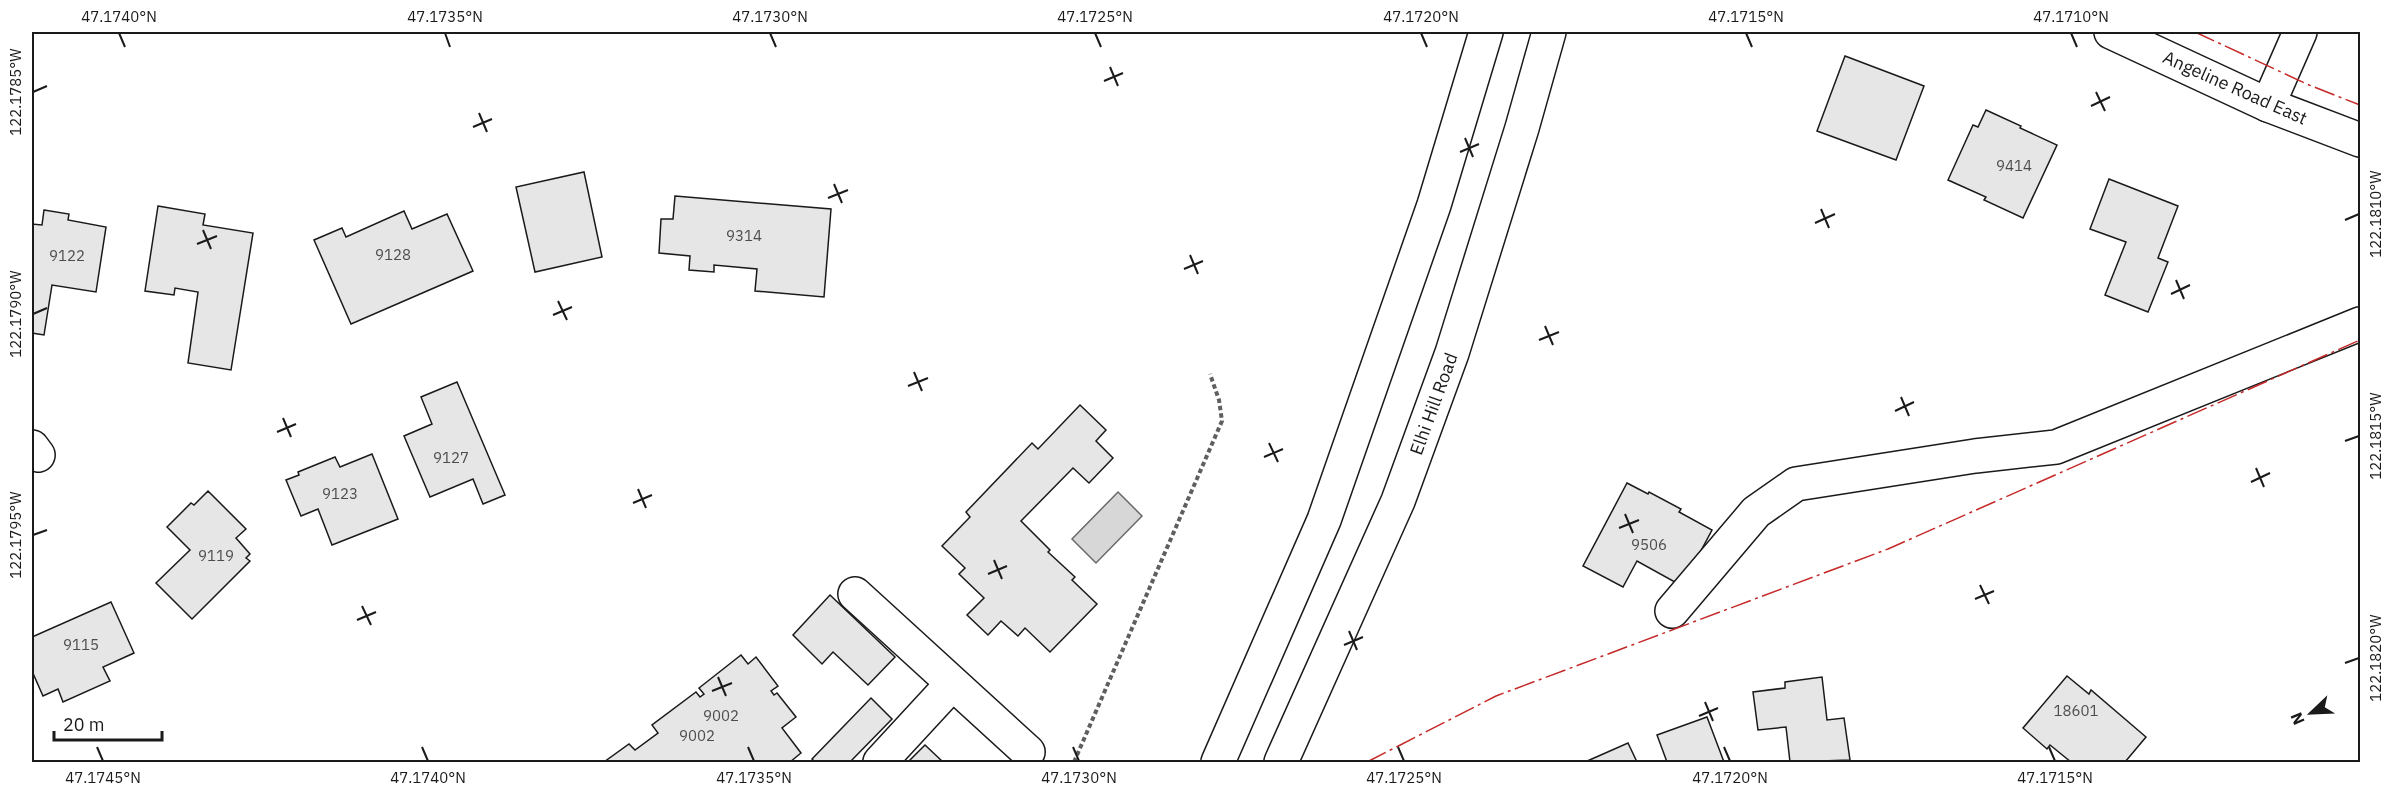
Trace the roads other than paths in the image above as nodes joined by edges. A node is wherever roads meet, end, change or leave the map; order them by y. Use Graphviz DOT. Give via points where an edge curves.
graph roads {
  1 [pos="1486,32"];
  2 [pos="1550,32"];
  3 [pos="2110,32"];
  4 [pos="2300,32"];
  5 [pos="2268,105"];
  6 [pos="2361,140"];
  7 [pos="2361,324"];
  8 [pos="855,594"];
  9 [pos="1672,611"];
  10 [pos="952,684"];
  11 [pos="1028,752"];
  12 [pos="880,762"];
  13 [pos="1218,762"];
  14 [pos="1281,762"];
  1 -- 13 [label="main road" via="1434,205 1324,520"];
  2 -- 14 [label="main road, Elhi Hill Road" via="1452,353 1414,459"];
  3 -- 5 [label="main road, Angeline Road East"];
  4 -- 5 [label="main road"];
  5 -- 6 [label="main road, Angeline Road East"];
  7 -- 9 [label="main road" via="2056,447 1796,484 1756,512"];
  8 -- 10 [label="main road"];
  10 -- 11 [label="main road"];
  10 -- 12 [label="main road"];
}
